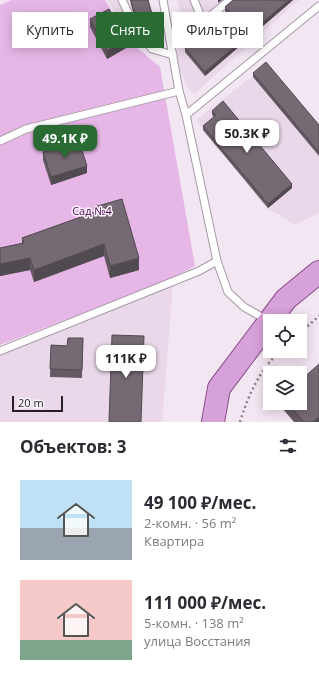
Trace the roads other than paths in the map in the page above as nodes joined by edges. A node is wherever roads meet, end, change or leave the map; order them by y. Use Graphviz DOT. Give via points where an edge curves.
graph roads {
  1 [pos="122,0"];
  2 [pos="163,0"];
  3 [pos="194,0"];
  4 [pos="230,0"];
  5 [pos="319,6"];
  6 [pos="199,12"];
  7 [pos="215,12"];
  8 [pos="170,40"];
  9 [pos="173,55"];
  10 [pos="179,91"];
  11 [pos="186,115"];
  12 [pos="0,141"];
  13 [pos="216,261"];
  14 [pos="319,272"];
  15 [pos="274,314"];
  16 [pos="263,318"];
  17 [pos="263,329"];
  18 [pos="0,351"];
  19 [pos="214,422"];
  1 -- 9 [label="lane" via="135,28 152,49"];
  2 -- 8 [label="lane"];
  3 -- 6 [label="lane"];
  4 -- 7 [label="lane"];
  5 -- 11 [label="lane"];
  8 -- 9 [label="lane"];
  9 -- 10 [label="lane"];
  10 -- 11 [label="lane"];
  10 -- 12 [label="lane" via="26,129"];
  11 -- 13 [label="lane"];
  13 -- 16 [label="lane" via="228,292 244,307"];
  13 -- 18 [label="lane" via="199,271"];
  14 -- 15 [label="main road" via="286,299"];
  17 -- 19 [label="main road" via="219,388"];
}
